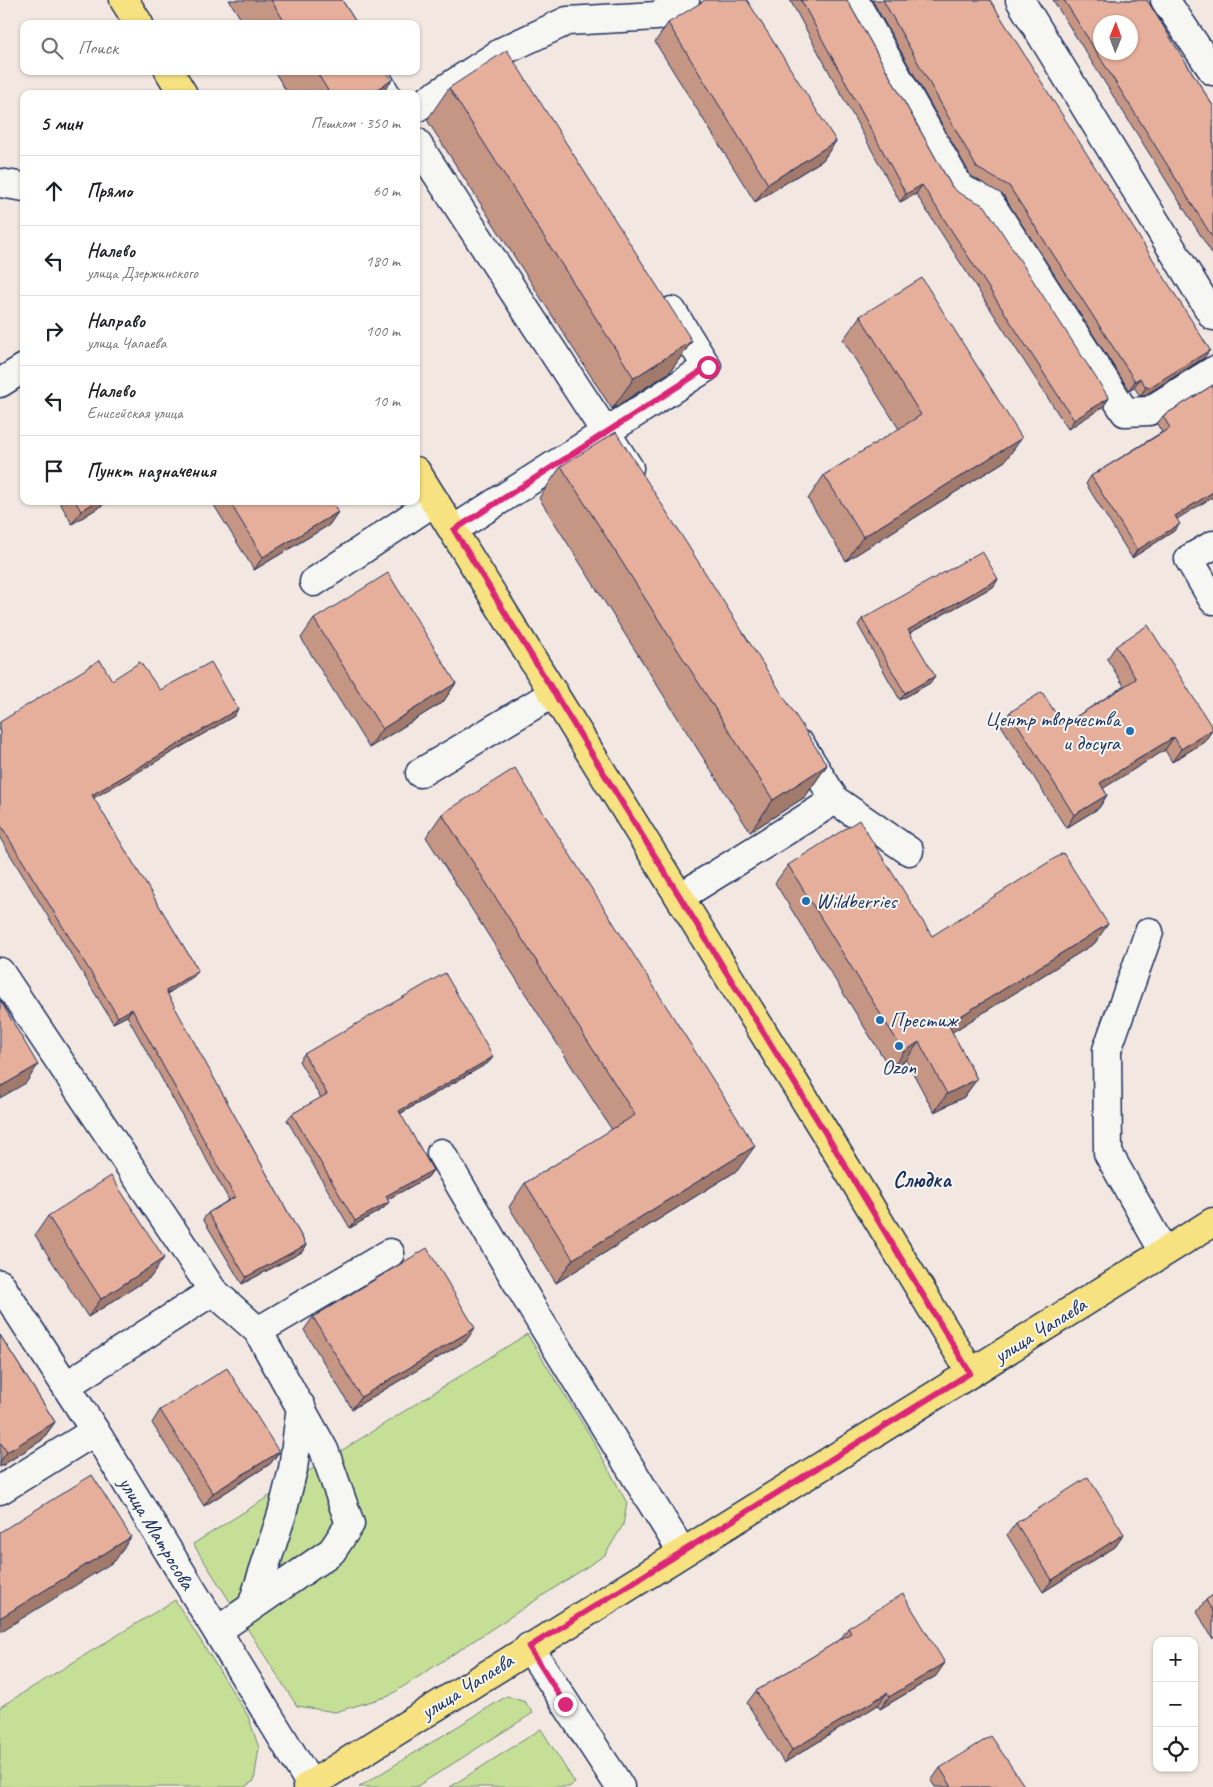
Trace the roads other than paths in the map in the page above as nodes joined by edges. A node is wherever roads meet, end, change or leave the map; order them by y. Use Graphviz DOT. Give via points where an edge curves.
graph roads {
  1 [pos="124,0"];
  2 [pos="685,0"];
  3 [pos="854,0"];
  4 [pos="1020,0"];
  5 [pos="1166,0"];
  6 [pos="136,20"];
  7 [pos="1213,71"];
  8 [pos="170,75"];
  9 [pos="374,75"];
  10 [pos="180,90"];
  11 [pos="384,90"];
  12 [pos="420,106"];
  13 [pos="420,148"];
  14 [pos="0,183"];
  15 [pos="20,186"];
  16 [pos="660,292"];
  17 [pos="1213,316"];
  18 [pos="20,370"];
  19 [pos="1213,371"];
  20 [pos="0,383"];
  21 [pos="607,433"];
  22 [pos="420,477"];
  23 [pos="643,491"];
  24 [pos="435,501"];
  25 [pos="454,530"];
  26 [pos="1213,545"];
  27 [pos="314,582"];
  28 [pos="1213,600"];
  29 [pos="554,693"];
  30 [pos="788,725"];
  31 [pos="420,772"];
  32 [pos="835,800"];
  33 [pos="909,851"];
  34 [pos="680,897"];
  35 [pos="1149,932"];
  36 [pos="0,972"];
  37 [pos="441,1153"];
  38 [pos="1213,1222"];
  39 [pos="1164,1252"];
  40 [pos="390,1253"];
  41 [pos="0,1284"];
  42 [pos="213,1291"];
  43 [pos="258,1331"];
  44 [pos="970,1373"];
  45 [pos="67,1385"];
  46 [pos="301,1406"];
  47 [pos="95,1431"];
  48 [pos="0,1490"];
  49 [pos="682,1552"];
  50 [pos="252,1606"];
  51 [pos="217,1631"];
  52 [pos="529,1647"];
  53 [pos="309,1786"];
  54 [pos="620,1787"];
  1 -- 6 [label="main road"];
  2 -- 12 [label="street" via="657,16 567,21 511,59"];
  3 -- 19 [label="street" via="960,188 990,203 1125,412 1149,410"];
  4 -- 17 [label="street"];
  5 -- 7 [label="street"];
  8 -- 10 [label="main road"];
  9 -- 11 [label="street"];
  13 -- 21 [label="street"];
  14 -- 15 [label="street"];
  16 -- 21 [label="street" via="708,367"];
  18 -- 20 [label="street"];
  21 -- 23 [label="street"];
  21 -- 25 [label="street"];
  22 -- 24 [label="main road"];
  24 -- 25 [label="main road"];
  24 -- 27 [label="street"];
  25 -- 29 [label="main road"];
  26 -- 28 [label="street" via="1189,559"];
  29 -- 31 [label="street"];
  29 -- 34 [label="main road"];
  30 -- 32 [label="street"];
  32 -- 33 [label="street"];
  32 -- 34 [label="street"];
  34 -- 44 [label="main road"];
  35 -- 39 [label="street" via="1107,1050 1108,1153"];
  36 -- 42 [label="street"];
  37 -- 49 [label="street"];
  38 -- 39 [label="main road, улица Чапаева"];
  39 -- 44 [label="main road, улица Чапаева"];
  40 -- 43 [label="street"];
  41 -- 45 [label="street, улица Матросова"];
  42 -- 43 [label="street"];
  42 -- 45 [label="street"];
  43 -- 46 [label="street"];
  44 -- 49 [label="main road, улица Чапаева"];
  45 -- 47 [label="street, улица Матросова"];
  46 -- 50 [label="street" via="290,1478"];
  46 -- 50 [label="street" via="324,1450 350,1524 332,1551"];
  47 -- 48 [label="street"];
  47 -- 51 [label="street, улица Матросова"];
  49 -- 52 [label="main road, улица Чапаева"];
  50 -- 51 [label="street"];
  51 -- 53 [label="street, улица Матросова"];
  52 -- 53 [label="main road, улица Чапаева"];
  52 -- 54 [label="street"];
}
